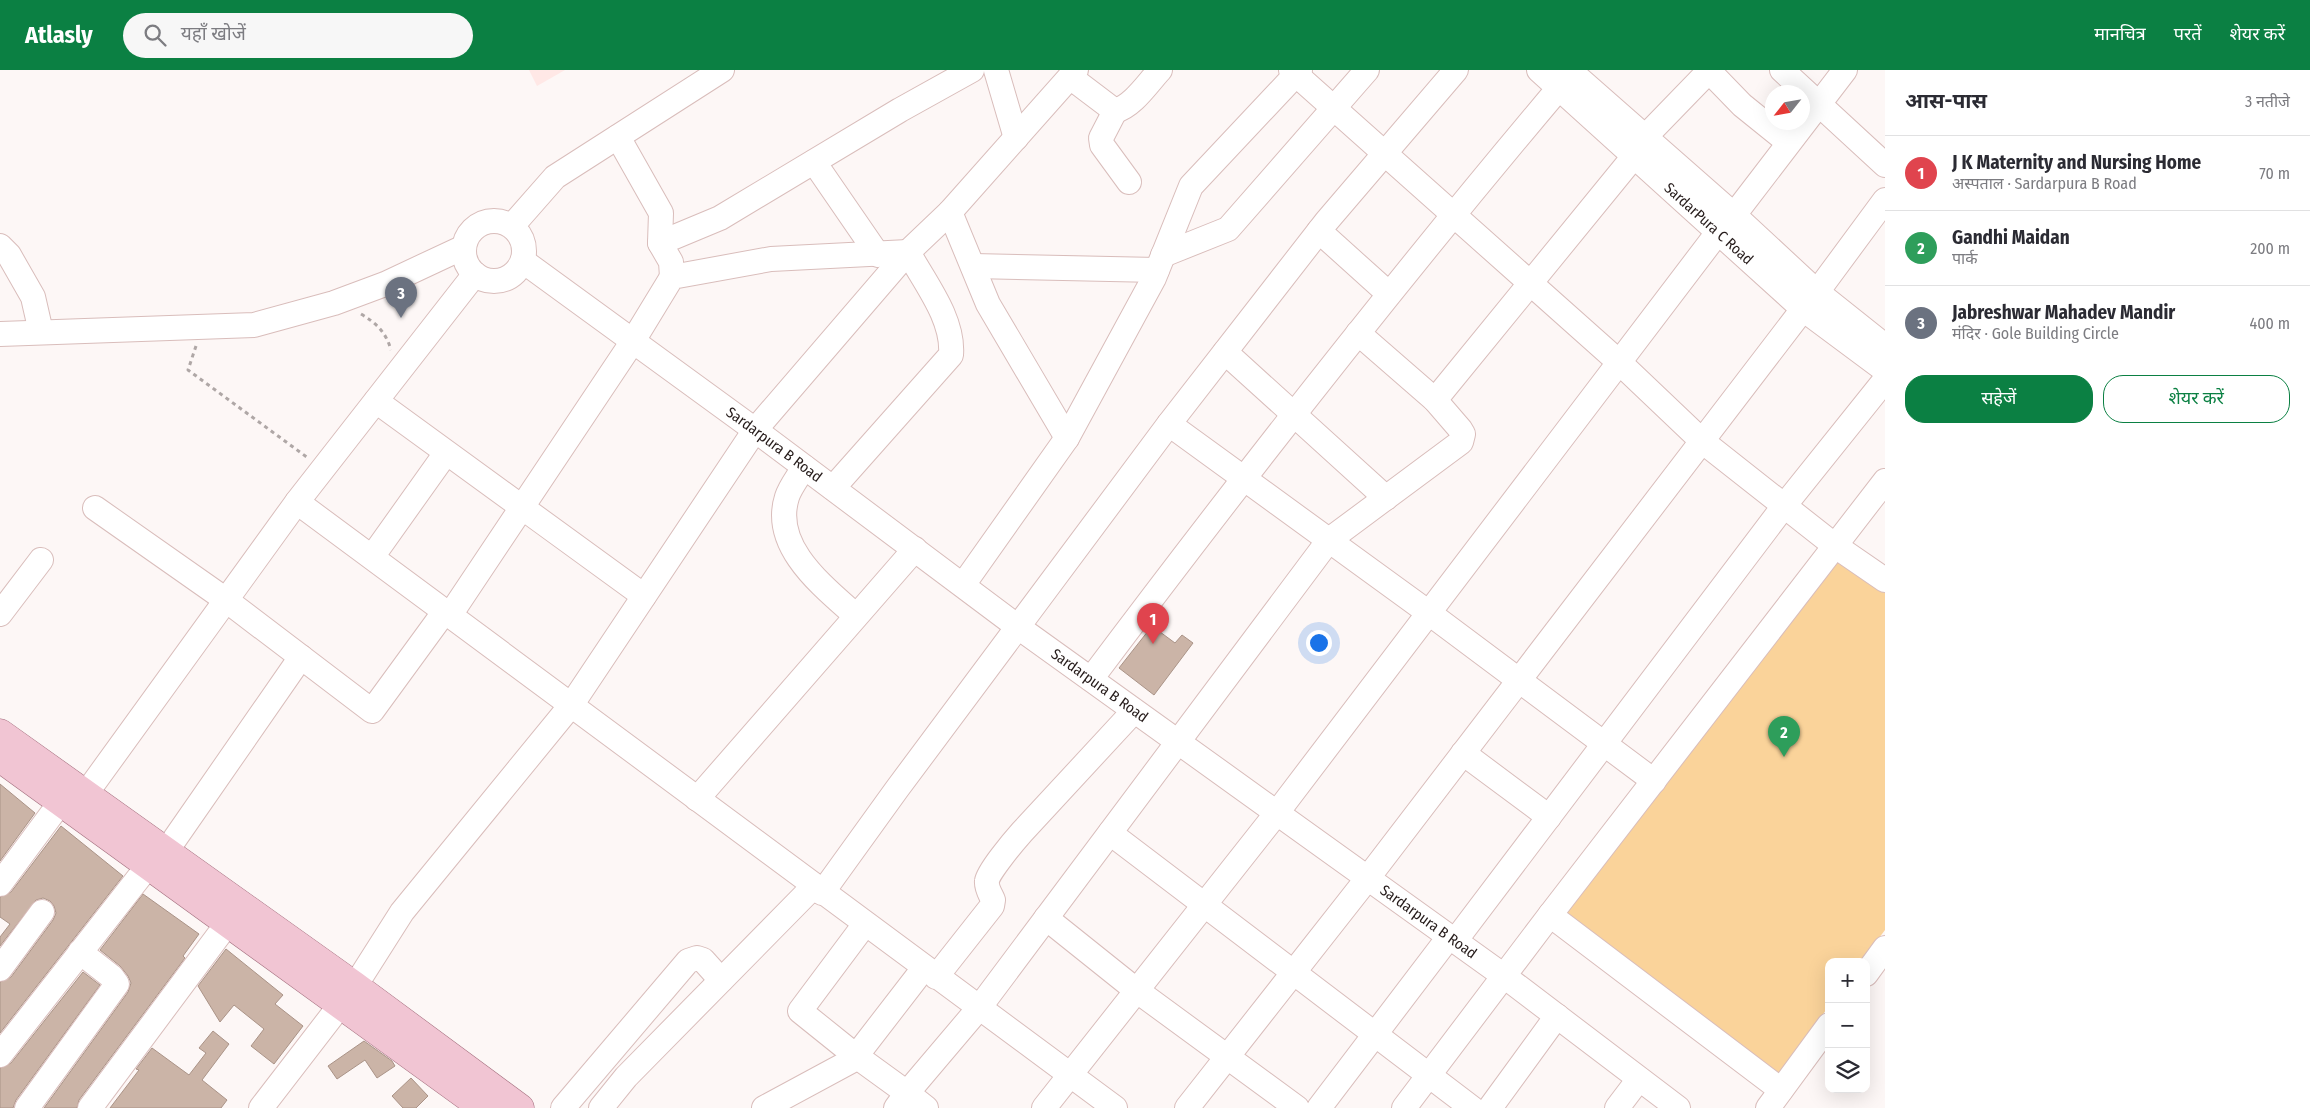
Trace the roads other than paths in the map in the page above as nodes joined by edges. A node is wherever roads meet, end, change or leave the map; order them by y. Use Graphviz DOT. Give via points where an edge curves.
graph roads {
  1 [pos="722,70"];
  2 [pos="972,70"];
  3 [pos="996,70"];
  4 [pos="1160,70"];
  5 [pos="1367,70"];
  6 [pos="1456,70"];
  7 [pos="1539,70"];
  8 [pos="1709,70"];
  9 [pos="1782,70"];
  10 [pos="1845,70"];
  11 [pos="1296,72"];
  12 [pos="1073,73"];
  13 [pos="1569,75"];
  14 [pos="1818,104"];
  15 [pos="1333,108"];
  16 [pos="1115,111"];
  17 [pos="618,137"];
  18 [pos="1016,138"];
  19 [pos="1788,142"];
  20 [pos="1639,146"];
  21 [pos="1385,153"];
  22 [pos="814,162"];
  23 [pos="1885,165"];
  24 [pos="1129,182"];
  25 [pos="1885,200"];
  26 [pos="950,212"];
  27 [pos="1453,214"];
  28 [pos="1727,223"];
  29 [pos="512,226"];
  30 [pos="1319,231"];
  31 [pos="660,243"];
  32 [pos="0,246"];
  33 [pos="464,247"];
  34 [pos="908,252"];
  35 [pos="878,255"];
  36 [pos="523,261"];
  37 [pos="1160,263"];
  38 [pos="973,266"];
  39 [pos="475,274"];
  40 [pos="672,277"];
  41 [pos="1530,283"];
  42 [pos="1389,294"];
  43 [pos="1810,300"];
  44 [pos="41,332"];
  45 [pos="1358,333"];
  46 [pos="0,334"];
  47 [pos="634,342"];
  48 [pos="1885,346"];
  49 [pos="1225,352"];
  50 [pos="1620,363"];
  51 [pos="1885,370"];
  52 [pos="1885,380"];
  53 [pos="1435,400"];
  54 [pos="376,401"];
  55 [pos="1294,413"];
  56 [pos="1169,424"];
  57 [pos="755,430"];
  58 [pos="1066,438"];
  59 [pos="1702,441"];
  60 [pos="446,453"];
  61 [pos="804,467"];
  62 [pos="1243,478"];
  63 [pos="1885,481"];
  64 [pos="833,488"];
  65 [pos="1386,498"];
  66 [pos="297,502"];
  67 [pos="1784,506"];
  68 [pos="95,508"];
  69 [pos="522,509"];
  70 [pos="1329,540"];
  71 [pos="1834,545"];
  72 [pos="915,549"];
  73 [pos="372,557"];
  74 [pos="41,560"];
  75 [pos="1885,580"];
  76 [pos="963,584"];
  77 [pos="644,596"];
  78 [pos="226,600"];
  79 [pos="448,613"];
  80 [pos="1429,613"];
  81 [pos="0,614"];
  82 [pos="856,616"];
  83 [pos="1018,627"];
  84 [pos="301,657"];
  85 [pos="1090,678"];
  86 [pos="1518,681"];
  87 [pos="572,704"];
  88 [pos="1134,711"];
  89 [pos="0,733"];
  90 [pos="1178,742"];
  91 [pos="1605,743"];
  92 [pos="1463,753"];
  93 [pos="0,758"];
  94 [pos="1654,780"];
  95 [pos="73,799"];
  96 [pos="697,799"];
  97 [pos="1276,814"];
  98 [pos="1549,817"];
  99 [pos="1110,833"];
  100 [pos="156,859"];
  101 [pos="1367,878"];
  102 [pos="0,884"];
  103 [pos="817,890"];
  104 [pos="1203,906"];
  105 [pos="42,912"];
  106 [pos="1550,914"];
  107 [pos="1046,918"];
  108 [pos="227,924"];
  109 [pos="865,924"];
  110 [pos="1452,939"];
  111 [pos="1884,951"];
  112 [pos="80,952"];
  113 [pos="0,969"];
  114 [pos="1870,969"];
  115 [pos="930,972"];
  116 [pos="1293,973"];
  117 [pos="1504,976"];
  118 [pos="721,980"];
  119 [pos="1136,990"];
  120 [pos="348,995"];
  121 [pos="979,1008"];
  122 [pos="1557,1016"];
  123 [pos="1825,1030"];
  124 [pos="1376,1035"];
  125 [pos="0,1055"];
  126 [pos="856,1056"];
  127 [pos="1227,1057"];
  128 [pos="1070,1074"];
  129 [pos="1429,1075"];
  130 [pos="1639,1079"];
  131 [pos="1774,1099"];
  132 [pos="901,1101"];
  133 [pos="27,1108"];
  134 [pos="90,1108"];
  135 [pos="261,1108"];
  136 [pos="483,1108"];
  137 [pos="520,1108"];
  138 [pos="563,1108"];
  139 [pos="601,1108"];
  140 [pos="764,1108"];
  141 [pos="926,1108"];
  142 [pos="1044,1108"];
  143 [pos="1115,1108"];
  144 [pos="1186,1108"];
  145 [pos="1297,1108"];
  146 [pos="1319,1108"];
  147 [pos="1404,1108"];
  148 [pos="1472,1108"];
  149 [pos="1490,1108"];
  150 [pos="1617,1108"];
  151 [pos="1678,1108"];
  1 -- 17 [label="street"];
  2 -- 22 [label="street"];
  3 -- 18 [label="street"];
  4 -- 16 [label="street" via="1130,102"];
  5 -- 15 [label="street"];
  6 -- 21 [label="street"];
  7 -- 13 [label="street, SardarPura C Road"];
  8 -- 19 [label="street" via="1742,105"];
  8 -- 20 [label="street"];
  9 -- 14 [label="street"];
  10 -- 14 [label="street"];
  11 -- 15 [label="street"];
  11 -- 37 [label="street" via="1191,186"];
  12 -- 16 [label="street"];
  12 -- 18 [label="street"];
  13 -- 20 [label="street, SardarPura C Road"];
  13 -- 27 [label="street"];
  14 -- 19 [label="street"];
  14 -- 23 [label="street"];
  15 -- 21 [label="street"];
  15 -- 37 [label="street" via="1228,229"];
  16 -- 24 [label="street" via="1102,145"];
  17 -- 29 [label="street" via="555,177"];
  17 -- 31 [label="street" via="661,213"];
  18 -- 26 [label="street"];
  19 -- 28 [label="street"];
  20 -- 28 [label="street, SardarPura C Road"];
  20 -- 41 [label="street"];
  21 -- 27 [label="street"];
  21 -- 30 [label="street"];
  22 -- 31 [label="street" via="720,218"];
  22 -- 35 [label="street"];
  25 -- 43 [label="street"];
  26 -- 34 [label="street"];
  26 -- 38 [label="street"];
  27 -- 41 [label="street"];
  27 -- 42 [label="street"];
  28 -- 43 [label="street, SardarPura C Road"];
  28 -- 50 [label="street"];
  29 -- 33 [label="street" via="492,220 482,223 473,228"];
  29 -- 36 [label="street" via="523,242"];
  30 -- 42 [label="street"];
  30 -- 49 [label="street"];
  31 -- 40 [label="street" via="671,262"];
  32 -- 44 [label="street" via="9,255 33,297"];
  33 -- 39 [label="street" via="464,258"];
  33 -- 44 [label="street" via="417,270 334,302 254,325"];
  34 -- 35 [label="street"];
  34 -- 57 [label="street"];
  34 -- 64 [label="street" via="944,316 951,334 951,356"];
  35 -- 40 [label="street" via="771,259"];
  36 -- 39 [label="street" via="511,276 502,280 484,279"];
  36 -- 47 [label="street, Sardarpura B Road"];
  37 -- 38 [label="street"];
  37 -- 58 [label="street"];
  38 -- 58 [label="street" via="988,304"];
  39 -- 54 [label="street"];
  40 -- 47 [label="street"];
  41 -- 50 [label="street"];
  41 -- 53 [label="street"];
  42 -- 45 [label="street"];
  43 -- 48 [label="street, SardarPura C Road"];
  43 -- 51 [label="street, SardarPura C Road"];
  43 -- 59 [label="street"];
  44 -- 46 [label="street"];
  45 -- 53 [label="street"];
  45 -- 55 [label="street"];
  47 -- 57 [label="street, Sardarpura B Road"];
  47 -- 69 [label="street"];
  49 -- 55 [label="street"];
  49 -- 56 [label="street"];
  50 -- 59 [label="street"];
  50 -- 80 [label="street"];
  52 -- 67 [label="street"];
  53 -- 65 [label="street" via="1460,429 1463,434 1461,442"];
  54 -- 60 [label="street"];
  54 -- 66 [label="street"];
  55 -- 62 [label="street"];
  55 -- 65 [label="street"];
  56 -- 62 [label="street"];
  56 -- 83 [label="street"];
  57 -- 61 [label="street, Sardarpura B Road"];
  57 -- 77 [label="street"];
  58 -- 76 [label="street"];
  59 -- 67 [label="street"];
  59 -- 86 [label="street"];
  60 -- 69 [label="street"];
  60 -- 73 [label="street"];
  61 -- 64 [label="street, Sardarpura B Road"];
  61 -- 82 [label="street" via="787,496 786,528 802,563"];
  62 -- 70 [label="street"];
  62 -- 85 [label="street"];
  63 -- 71 [label="street"];
  64 -- 72 [label="street, Sardarpura B Road"];
  65 -- 70 [label="street"];
  66 -- 73 [label="street"];
  66 -- 78 [label="street"];
  67 -- 71 [label="street"];
  67 -- 91 [label="street"];
  68 -- 78 [label="street"];
  69 -- 77 [label="street"];
  69 -- 79 [label="street"];
  70 -- 80 [label="street"];
  70 -- 90 [label="street"];
  71 -- 75 [label="street"];
  71 -- 94 [label="street"];
  72 -- 76 [label="street, Sardarpura B Road"];
  72 -- 82 [label="street"];
  73 -- 79 [label="street"];
  74 -- 81 [label="street"];
  76 -- 83 [label="street, Sardarpura B Road"];
  77 -- 87 [label="street"];
  78 -- 84 [label="street"];
  78 -- 95 [label="street"];
  79 -- 84 [label="street" via="372,711"];
  79 -- 87 [label="street"];
  80 -- 86 [label="street"];
  80 -- 97 [label="street"];
  82 -- 96 [label="street"];
  83 -- 85 [label="street, Sardarpura B Road"];
  83 -- 103 [label="street"];
  84 -- 100 [label="street"];
  85 -- 88 [label="street, Sardarpura B Road"];
  86 -- 91 [label="street"];
  86 -- 92 [label="street"];
  87 -- 96 [label="street"];
  87 -- 120 [label="street" via="402,912"];
  88 -- 90 [label="street, Sardarpura B Road"];
  88 -- 115 [label="street" via="1022,832 987,881 992,906"];
  89 -- 95 [label="main road"];
  90 -- 97 [label="street, Sardarpura B Road"];
  90 -- 99 [label="street"];
  91 -- 94 [label="street"];
  91 -- 98 [label="street"];
  92 -- 98 [label="street"];
  92 -- 101 [label="street"];
  93 -- 95 [label="main road"];
  94 -- 106 [label="street"];
  95 -- 100 [label="main road"];
  95 -- 102 [label="street"];
  96 -- 103 [label="street"];
  97 -- 101 [label="street, Sardarpura B Road"];
  97 -- 104 [label="street"];
  98 -- 110 [label="street"];
  99 -- 104 [label="street"];
  99 -- 107 [label="street"];
  100 -- 108 [label="main road"];
  100 -- 112 [label="street"];
  100 -- 120 [label="main road"];
  101 -- 110 [label="street, Sardarpura B Road"];
  101 -- 116 [label="street"];
  103 -- 109 [label="street"];
  103 -- 118 [label="street"];
  104 -- 116 [label="street"];
  104 -- 119 [label="street"];
  105 -- 113 [label="street"];
  106 -- 117 [label="street"];
  106 -- 131 [label="street"];
  107 -- 119 [label="street"];
  107 -- 121 [label="street"];
  108 -- 120 [label="main road"];
  108 -- 134 [label="street"];
  109 -- 115 [label="street"];
  109 -- 126 [label="street" via="800,1011"];
  110 -- 117 [label="street, Sardarpura B Road"];
  110 -- 124 [label="street"];
  111 -- 114 [label="street"];
  112 -- 125 [label="street"];
  112 -- 133 [label="street" via="118,984"];
  115 -- 121 [label="street"];
  115 -- 126 [label="street"];
  116 -- 124 [label="street"];
  116 -- 127 [label="street"];
  117 -- 122 [label="street, Sardarpura B Road"];
  117 -- 129 [label="street"];
  118 -- 138 [label="street" via="703,960 688,961"];
  118 -- 139 [label="street" via="626,1077"];
  119 -- 127 [label="street"];
  119 -- 128 [label="street"];
  120 -- 135 [label="street"];
  120 -- 136 [label="main road"];
  120 -- 137 [label="main road"];
  121 -- 128 [label="street"];
  121 -- 132 [label="street"];
  122 -- 130 [label="street, Sardarpura B Road"];
  122 -- 149 [label="street"];
  123 -- 131 [label="street"];
  124 -- 129 [label="street"];
  124 -- 146 [label="street"];
  126 -- 132 [label="street"];
  126 -- 140 [label="street"];
  127 -- 144 [label="street"];
  127 -- 145 [label="street"];
  128 -- 142 [label="street"];
  128 -- 143 [label="street"];
  129 -- 147 [label="street"];
  129 -- 148 [label="street"];
  130 -- 150 [label="street"];
  130 -- 151 [label="street, Sardarpura B Road"];
  132 -- 141 [label="street"];
}
